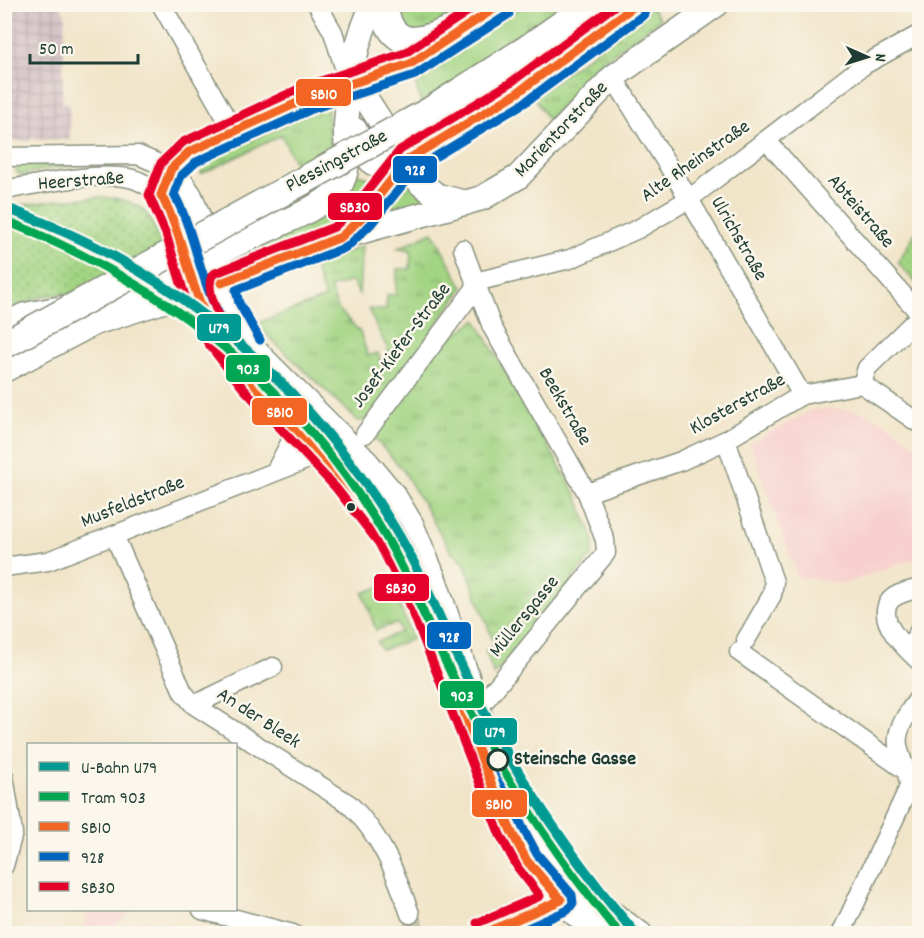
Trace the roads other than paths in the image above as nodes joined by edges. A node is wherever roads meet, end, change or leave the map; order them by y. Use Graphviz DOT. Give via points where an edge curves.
graph roads {
  1 [pos="161,4"];
  2 [pos="317,4"];
  3 [pos="376,4"];
  4 [pos="384,4"];
  5 [pos="591,4"];
  6 [pos="638,4"];
  7 [pos="717,4"];
  8 [pos="497,8"];
  9 [pos="920,34"];
  10 [pos="613,77"];
  11 [pos="357,90"];
  12 [pos="234,132"];
  13 [pos="766,140"];
  14 [pos="4,157"];
  15 [pos="348,159"];
  16 [pos="407,160"];
  17 [pos="171,169"];
  18 [pos="4,190"];
  19 [pos="161,195"];
  20 [pos="689,199"];
  21 [pos="468,204"];
  22 [pos="341,237"];
  23 [pos="463,249"];
  24 [pos="213,255"];
  25 [pos="187,266"];
  26 [pos="221,283"];
  27 [pos="476,284"];
  28 [pos="194,292"];
  29 [pos="920,315"];
  30 [pos="4,326"];
  31 [pos="4,345"];
  32 [pos="4,370"];
  33 [pos="862,384"];
  34 [pos="802,395"];
  35 [pos="292,423"];
  36 [pos="920,424"];
  37 [pos="365,434"];
  38 [pos="726,440"];
  39 [pos="321,454"];
  40 [pos="276,470"];
  41 [pos="588,493"];
  42 [pos="114,535"];
  43 [pos="606,553"];
  44 [pos="4,567"];
  45 [pos="920,588"];
  46 [pos="920,630"];
  47 [pos="914,656"];
  48 [pos="273,667"];
  49 [pos="920,696"];
  50 [pos="194,705"];
  51 [pos="478,709"];
  52 [pos="909,773"];
  53 [pos="4,776"];
  54 [pos="21,832"];
  55 [pos="4,866"];
  56 [pos="588,893"];
  57 [pos="210,911"];
  58 [pos="410,914"];
  59 [pos="570,916"];
  60 [pos="292,933"];
  61 [pos="482,933"];
  62 [pos="598,933"];
  63 [pos="640,933"];
  64 [pos="841,933"];
  1 -- 12 [label="street"];
  2 -- 11 [label="street"];
  3 -- 11 [label="main road"];
  4 -- 8 [label="highway" via="391,30 407,41 427,40"];
  5 -- 31 [label="highway, Plessingstraße, bridge" via="430,111"];
  6 -- 16 [label="highway" via="517,93"];
  7 -- 10 [label="main road, Marientorstraße"];
  8 -- 11 [label="highway" via="410,64"];
  9 -- 13 [label="street, Alte Rheinstraße" via="864,65"];
  10 -- 20 [label="street, Ulrichstraße"];
  10 -- 21 [label="main road, Marientorstraße" via="518,177"];
  11 -- 12 [label="main road" via="309,98"];
  11 -- 15 [label="main road"];
  11 -- 16 [label="main road"];
  11 -- 16 [label="main road" via="363,152 373,163"];
  12 -- 17 [label="main road" via="189,152"];
  13 -- 20 [label="street, Alte Rheinstraße"];
  13 -- 29 [label="street, Abteistraße"];
  14 -- 17 [label="street, Heerstraße" via="138,155"];
  15 -- 16 [label="main road" via="359,170 371,174 391,172"];
  15 -- 24 [label="main road, Plessingstraße" via="344,177 329,198"];
  16 -- 21 [label="main road" via="421,184 438,196"];
  16 -- 22 [label="main road, Plessingstraße"];
  17 -- 19 [label="main road"];
  17 -- 24 [label="main road" via="190,196"];
  18 -- 19 [label="street, Heerstraße" via="127,177"];
  19 -- 25 [label="main road" via="171,210"];
  20 -- 27 [label="street, Alte Rheinstraße" via="638,229 570,259"];
  20 -- 34 [label="street, Ulrichstraße"];
  21 -- 22 [label="main road, Plessingstraße"];
  22 -- 26 [label="main road, Plessingstraße"];
  23 -- 27 [label="street, Beekstraße"];
  24 -- 25 [label="main road, Plessingstraße"];
  24 -- 26 [label="main road"];
  25 -- 28 [label="main road"];
  25 -- 30 [label="main road, Plessingstraße" via="112,301 43,310"];
  26 -- 28 [label="main road, Plessingstraße"];
  26 -- 51 [label="main road" via="228,308 248,344 367,463 411,524"];
  27 -- 37 [label="street, Josef-Kiefer-Straße"];
  27 -- 41 [label="street, Beekstraße" via="492,327"];
  28 -- 32 [label="main road, Plessingstraße" via="94,322"];
  28 -- 35 [label="main road" via="206,319 232,356"];
  29 -- 33 [label="street" via="867,368"];
  33 -- 34 [label="street, Klosterstraße"];
  33 -- 36 [label="street"];
  34 -- 38 [label="street, Klosterstraße"];
  35 -- 39 [label="main road"];
  35 -- 40 [label="street" via="290,443"];
  38 -- 41 [label="street, Klosterstraße" via="681,461"];
  38 -- 52 [label="street" via="774,582 772,595 742,646"];
  39 -- 40 [label="street, Musfeldstraße"];
  39 -- 59 [label="main road" via="388,535 427,616 479,757 512,833 534,870"];
  40 -- 42 [label="street, Musfeldstraße"];
  41 -- 43 [label="street, Beekstraße"];
  42 -- 44 [label="street, Musfeldstraße" via="48,561"];
  42 -- 50 [label="street, An der Bleek" via="183,692"];
  43 -- 51 [label="street, Müllersgasse"];
  45 -- 47 [label="street" via="898,595 889,602 886,612 889,625"];
  46 -- 47 [label="street"];
  48 -- 50 [label="street"];
  49 -- 52 [label="street" via="902,724 897,743"];
  50 -- 58 [label="street, An der Bleek" via="349,804 366,820 395,871"];
  51 -- 56 [label="main road" via="509,788 532,828"];
  52 -- 64 [label="street" via="902,805"];
  53 -- 54 [label="street"];
  54 -- 55 [label="street"];
  56 -- 59 [label="main road"];
  56 -- 63 [label="main road"];
  57 -- 60 [label="street"];
  59 -- 61 [label="main road"];
  59 -- 62 [label="main road"];
}
